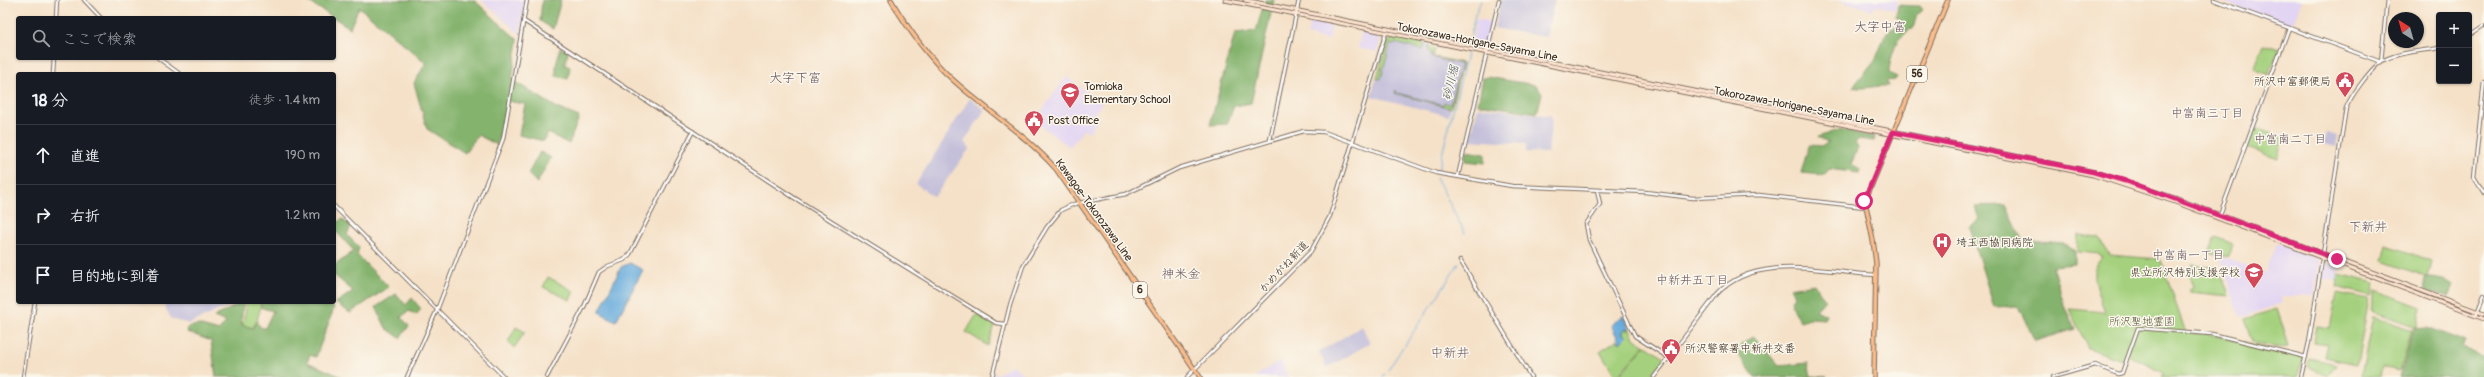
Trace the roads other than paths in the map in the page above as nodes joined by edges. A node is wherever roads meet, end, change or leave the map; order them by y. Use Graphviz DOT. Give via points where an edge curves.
graph roads {
  1 [pos="57,0"];
  2 [pos="84,0"];
  3 [pos="527,0"];
  4 [pos="891,0"];
  5 [pos="1225,0"];
  6 [pos="1245,0"];
  7 [pos="1299,0"];
  8 [pos="1499,0"];
  9 [pos="1948,0"];
  10 [pos="2214,0"];
  11 [pos="2387,0"];
  12 [pos="1296,12"];
  13 [pos="56,16"];
  14 [pos="99,16"];
  15 [pos="524,21"];
  16 [pos="2484,26"];
  17 [pos="2289,28"];
  18 [pos="1387,29"];
  19 [pos="1386,33"];
  20 [pos="2472,34"];
  21 [pos="1487,49"];
  22 [pos="2436,49"];
  23 [pos="1486,53"];
  24 [pos="54,60"];
  25 [pos="161,60"];
  26 [pos="2381,62"];
  27 [pos="53,72"];
  28 [pos="177,72"];
  29 [pos="2484,82"];
  30 [pos="693,131"];
  31 [pos="1892,133"];
  32 [pos="1270,140"];
  33 [pos="1352,143"];
  34 [pos="1458,176"];
  35 [pos="1597,190"];
  36 [pos="2484,193"];
  37 [pos="1080,203"];
  38 [pos="1865,207"];
  39 [pos="336,208"];
  40 [pos="2219,217"];
  41 [pos="2322,254"];
  42 [pos="2322,258"];
  43 [pos="1460,260"];
  44 [pos="1876,275"];
  45 [pos="2484,295"];
  46 [pos="35,304"];
  47 [pos="437,310"];
  48 [pos="2477,312"];
  49 [pos="2484,314"];
  50 [pos="2476,316"];
  51 [pos="2484,319"];
  52 [pos="1005,324"];
  53 [pos="1669,358"];
  54 [pos="2306,358"];
  55 [pos="1195,369"];
  56 [pos="22,377"];
  57 [pos="407,377"];
  58 [pos="504,377"];
  59 [pos="547,377"];
  60 [pos="992,377"];
  61 [pos="1187,377"];
  62 [pos="1200,377"];
  63 [pos="1531,377"];
  64 [pos="1654,377"];
  65 [pos="1874,377"];
  66 [pos="2053,377"];
  67 [pos="2301,377"];
  1 -- 13 [label="street"];
  2 -- 14 [label="street"];
  3 -- 15 [label="street"];
  4 -- 37 [label="main road, Kawagoe-Tokorozawa Line / 6" via="915,39 935,62 1044,157"];
  5 -- 12 [label="main road, Tokorozawa-Horigane-Sayama Line"];
  6 -- 12 [label="main road, Tokorozawa-Horigane-Sayama Line"];
  7 -- 12 [label="street"];
  8 -- 21 [label="street"];
  9 -- 31 [label="main road, 56"];
  10 -- 17 [label="street"];
  11 -- 26 [label="street"];
  12 -- 18 [label="main road, Tokorozawa-Horigane-Sayama Line"];
  12 -- 19 [label="main road, Tokorozawa-Horigane-Sayama Line"];
  12 -- 32 [label="street"];
  15 -- 30 [label="street"];
  15 -- 47 [label="street" via="503,139"];
  16 -- 20 [label="street"];
  17 -- 26 [label="street"];
  17 -- 40 [label="street"];
  18 -- 19 [label="street, かめがね新道"];
  18 -- 21 [label="main road, Tokorozawa-Horigane-Sayama Line"];
  19 -- 23 [label="main road, Tokorozawa-Horigane-Sayama Line"];
  19 -- 33 [label="street, かめがね新道"];
  21 -- 23 [label="street"];
  21 -- 31 [label="main road, Tokorozawa-Horigane-Sayama Line"];
  22 -- 26 [label="street"];
  23 -- 31 [label="main road, Tokorozawa-Horigane-Sayama Line"];
  23 -- 34 [label="street"];
  24 -- 27 [label="street"];
  25 -- 28 [label="street"];
  26 -- 41 [label="street" via="2354,94 2344,113"];
  29 -- 36 [label="street" via="2474,177"];
  30 -- 52 [label="street" via="996,323"];
  30 -- 59 [label="street" via="630,254 624,260 600,272"];
  31 -- 38 [label="main road, 56" via="1865,199"];
  31 -- 40 [label="main road, Tokorozawa-Horigane-Sayama Line" via="2093,175"];
  32 -- 33 [label="street" via="1317,130"];
  32 -- 37 [label="street" via="1179,168 1126,194"];
  33 -- 34 [label="street" via="1436,173"];
  33 -- 55 [label="street, かめがね新道" via="1326,225 1316,244"];
  34 -- 35 [label="street" via="1512,186"];
  35 -- 38 [label="street" via="1693,198 1759,195"];
  35 -- 53 [label="street" via="1600,204 1586,224 1589,240 1635,336"];
  37 -- 52 [label="street" via="1061,210 1027,257 1016,283"];
  37 -- 55 [label="main road, Kawagoe-Tokorozawa Line / 6"];
  38 -- 44 [label="main road, 56" via="1873,240"];
  39 -- 47 [label="street"];
  40 -- 41 [label="main road, Tokorozawa-Horigane-Sayama Line"];
  40 -- 42 [label="main road, Tokorozawa-Horigane-Sayama Line"];
  41 -- 42 [label="street"];
  41 -- 48 [label="main road, Tokorozawa-Horigane-Sayama Line"];
  42 -- 50 [label="main road, Tokorozawa-Horigane-Sayama Line"];
  42 -- 54 [label="street"];
  43 -- 63 [label="street"];
  44 -- 53 [label="street" via="1775,268 1752,272 1734,280 1719,292"];
  44 -- 65 [label="main road, 56"];
  45 -- 48 [label="street"];
  46 -- 56 [label="street"];
  47 -- 57 [label="street"];
  47 -- 58 [label="street"];
  48 -- 49 [label="main road, Tokorozawa-Horigane-Sayama Line"];
  48 -- 50 [label="street"];
  50 -- 51 [label="main road, Tokorozawa-Horigane-Sayama Line"];
  52 -- 60 [label="street"];
  53 -- 64 [label="street"];
  54 -- 66 [label="street" via="2212,334 2138,328 2122,373 2118,374 2095,365"];
  54 -- 67 [label="street"];
  55 -- 61 [label="street, かめがね新道"];
  55 -- 62 [label="main road, Kawagoe-Tokorozawa Line / 6"];
}
